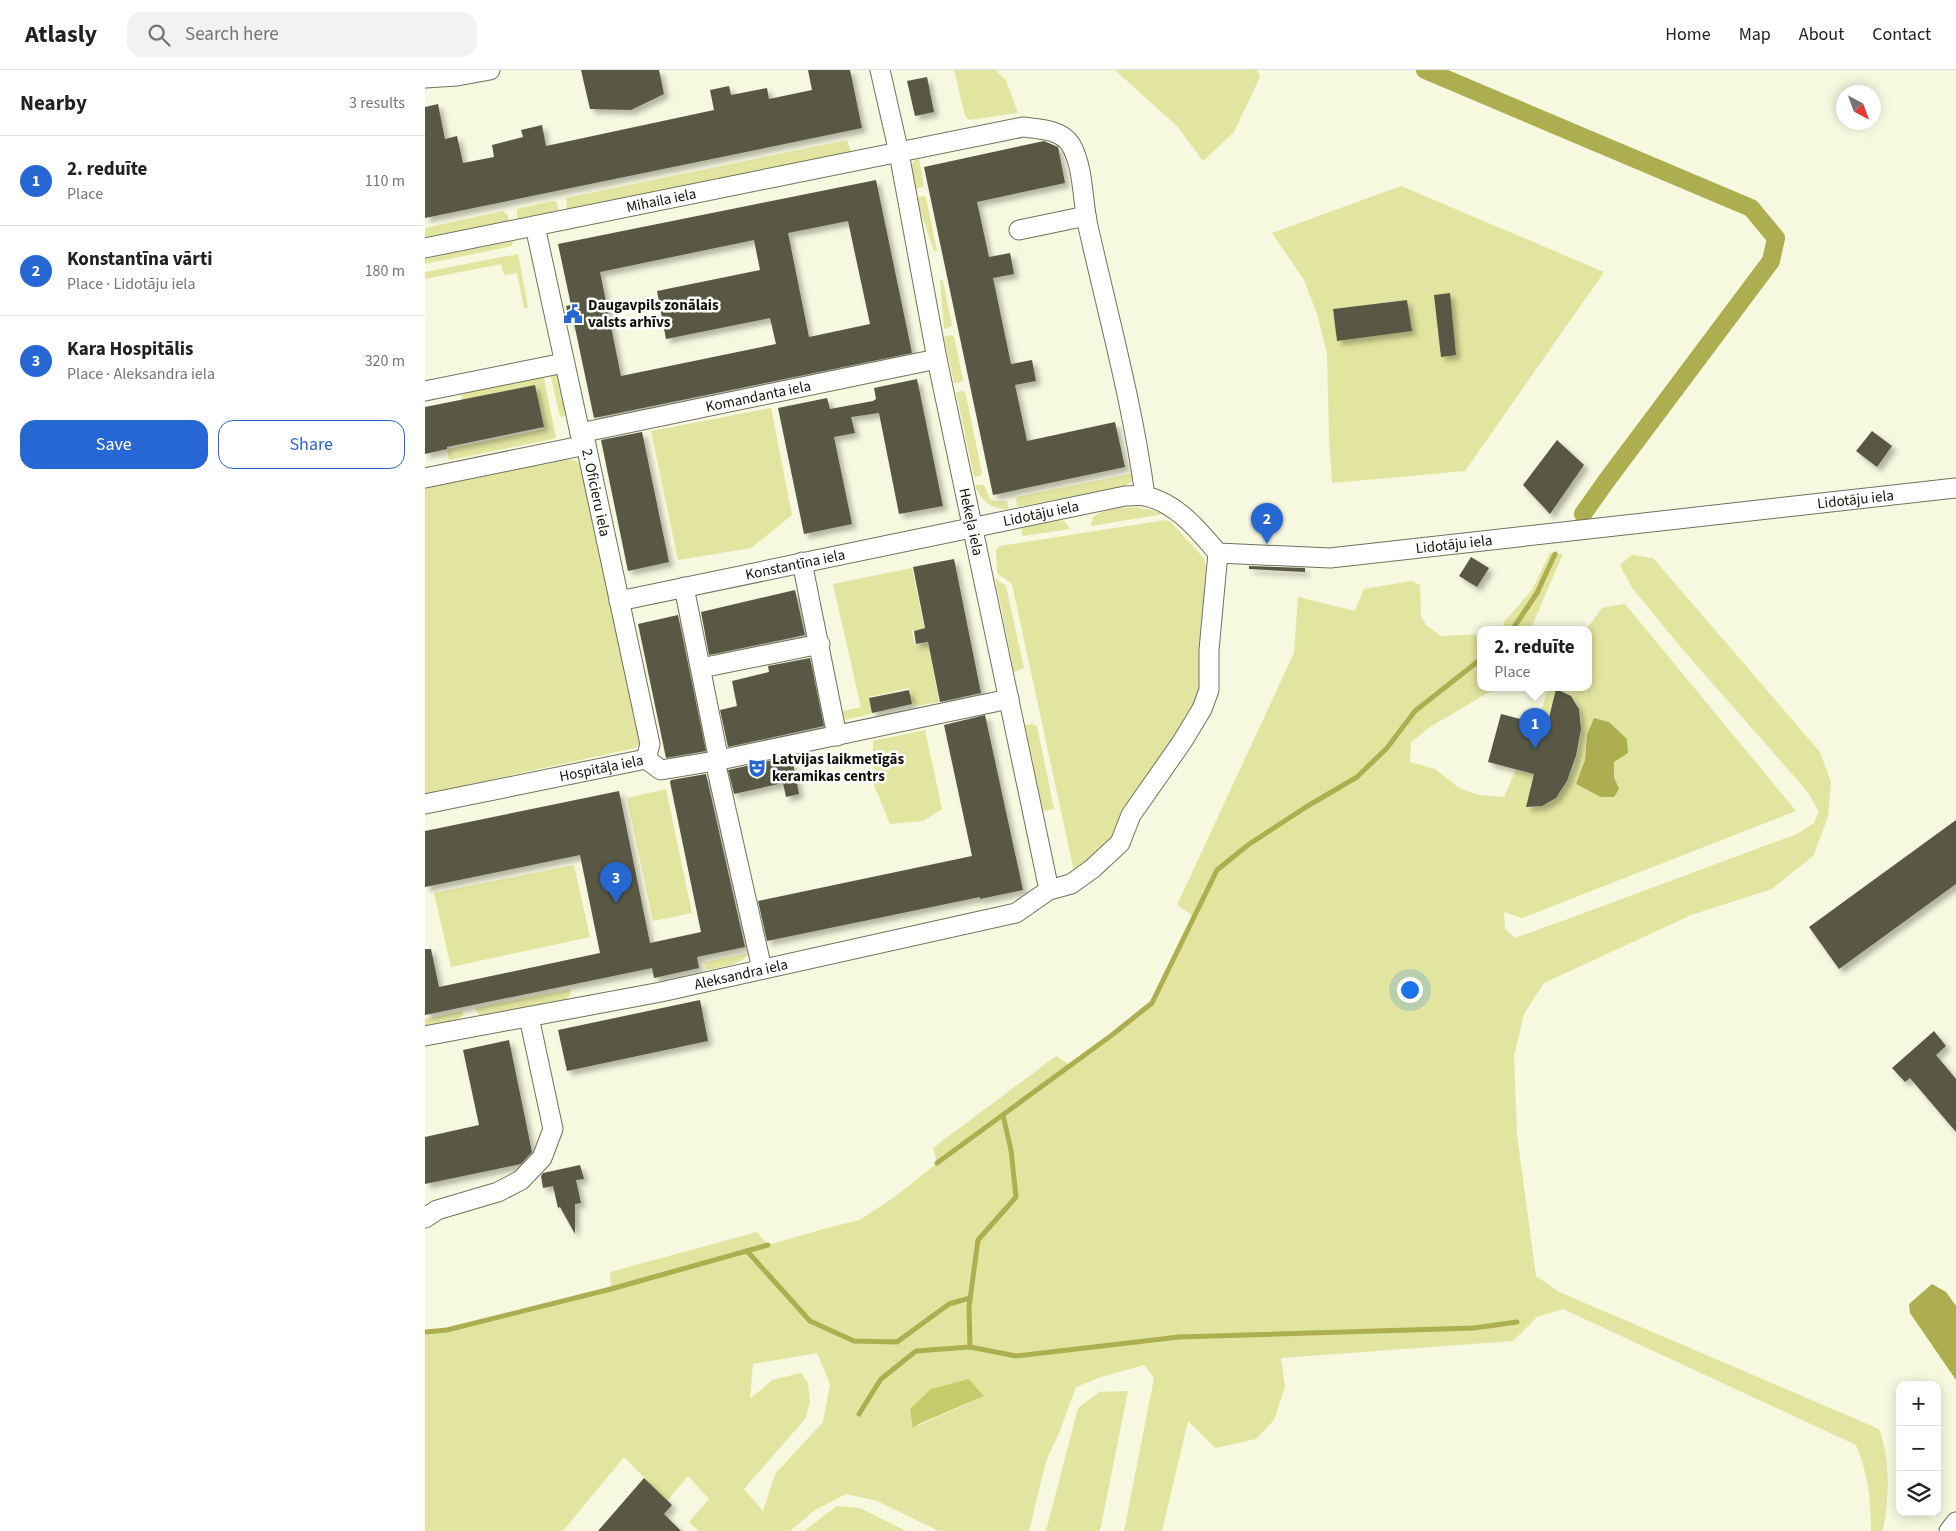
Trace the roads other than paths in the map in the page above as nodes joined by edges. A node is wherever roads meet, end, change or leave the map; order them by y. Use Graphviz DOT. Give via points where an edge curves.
graph roads {
  1 [pos="490,70"];
  2 [pos="880,70"];
  3 [pos="425,78"];
  4 [pos="899,153"];
  5 [pos="1086,216"];
  6 [pos="535,226"];
  7 [pos="1019,230"];
  8 [pos="425,248"];
  9 [pos="937,359"];
  10 [pos="564,363"];
  11 [pos="425,391"];
  12 [pos="583,439"];
  13 [pos="425,478"];
  14 [pos="1956,488"];
  15 [pos="1145,496"];
  16 [pos="972,527"];
  17 [pos="1218,553"];
  18 [pos="802,562"];
  19 [pos="684,587"];
  20 [pos="619,601"];
  21 [pos="820,644"];
  22 [pos="701,668"];
  23 [pos="1009,699"];
  24 [pos="837,736"];
  25 [pos="645,759"];
  26 [pos="717,761"];
  27 [pos="425,804"];
  28 [pos="1049,890"];
  29 [pos="762,968"];
  30 [pos="529,1017"];
  31 [pos="425,1036"];
  32 [pos="425,1218"];
  33 [pos="1956,1522"];
  34 [pos="1949,1531"];
  1 -- 3 [label="street"];
  2 -- 4 [label="street, Hekeļa iela"];
  4 -- 5 [label="street, Mihaila iela" via="1023,127 1052,130 1070,143 1079,168"];
  4 -- 6 [label="street, Mihaila iela"];
  4 -- 9 [label="street, Hekeļa iela"];
  5 -- 7 [label="street"];
  5 -- 15 [label="street, Mihaila iela" via="1139,450"];
  6 -- 8 [label="street, Mihaila iela"];
  6 -- 10 [label="street, 2. Oficieru iela"];
  9 -- 12 [label="street, Komandanta iela"];
  9 -- 16 [label="street, Hekeļa iela"];
  10 -- 11 [label="street"];
  10 -- 12 [label="street, 2. Oficieru iela"];
  12 -- 13 [label="street, Komandanta iela"];
  12 -- 20 [label="street, 2. Oficieru iela"];
  14 -- 17 [label="street, Lidotāju iela" via="1330,558"];
  15 -- 16 [label="street, Lidotāju iela" via="1125,496"];
  15 -- 17 [label="street, Lidotāju iela" via="1183,515"];
  16 -- 18 [label="street, Konstantīna iela"];
  16 -- 23 [label="street, Hekeļa iela"];
  17 -- 28 [label="street, Aleksandra iela" via="1209,650 1209,690 1202,709 1131,815 1120,843 1071,884"];
  18 -- 19 [label="street, Konstantīna iela"];
  18 -- 21 [label="street"];
  19 -- 20 [label="street, Konstantīna iela"];
  19 -- 22 [label="street"];
  20 -- 25 [label="street, 2. Oficieru iela" via="650,744"];
  21 -- 22 [label="street"];
  21 -- 24 [label="street"];
  22 -- 26 [label="street"];
  23 -- 24 [label="street, Hospitāļa iela"];
  23 -- 28 [label="street, Hekeļa iela"];
  24 -- 26 [label="street, Hospitāļa iela"];
  25 -- 26 [label="street, Hospitāļa iela" via="661,770"];
  25 -- 27 [label="street, Hospitāļa iela"];
  26 -- 29 [label="street"];
  28 -- 29 [label="street, Aleksandra iela" via="1016,913"];
  29 -- 30 [label="street, Aleksandra iela" via="661,992"];
  30 -- 31 [label="street, Aleksandra iela"];
  30 -- 32 [label="street" via="553,1129 542,1158 521,1180 498,1192 437,1210"];
  33 -- 34 [label="street"];
}
